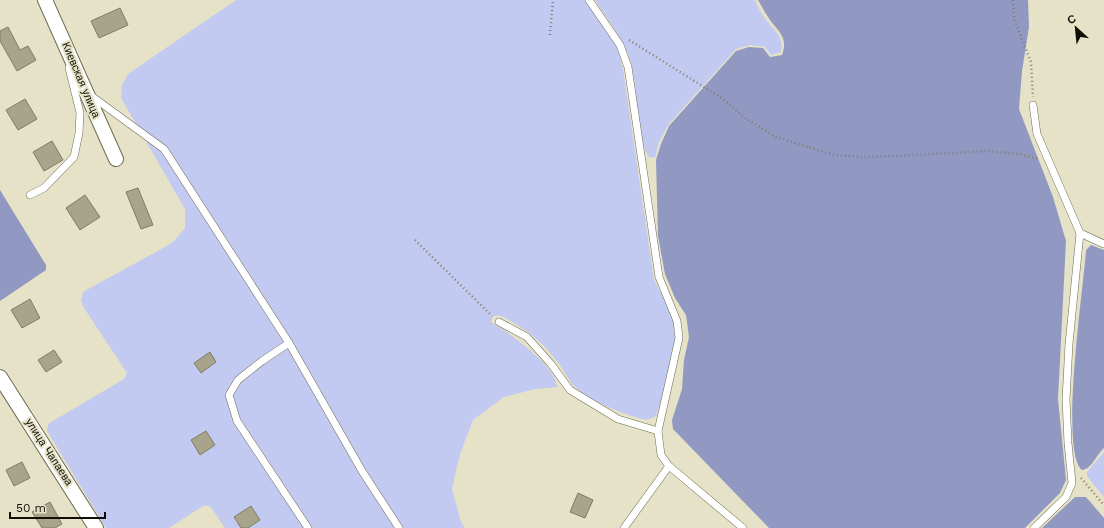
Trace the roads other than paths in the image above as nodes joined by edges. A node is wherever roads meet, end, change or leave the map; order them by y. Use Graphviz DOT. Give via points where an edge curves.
graph roads {
  1 [pos="45,0"];
  2 [pos="589,0"];
  3 [pos="60,30"];
  4 [pos="86,91"];
  5 [pos="1034,105"];
  6 [pos="116,159"];
  7 [pos="30,195"];
  8 [pos="1080,232"];
  9 [pos="1104,244"];
  10 [pos="498,322"];
  11 [pos="289,343"];
  12 [pos="0,377"];
  13 [pos="658,431"];
  14 [pos="669,466"];
  15 [pos="96,528"];
  16 [pos="308,528"];
  17 [pos="399,528"];
  18 [pos="624,528"];
  19 [pos="743,528"];
  20 [pos="1034,528"];
  1 -- 3 [label="street, Киевская улица"];
  2 -- 13 [label="lane" via="620,45 628,67 659,277 677,321 679,338"];
  3 -- 4 [label="street, Киевская улица"];
  3 -- 7 [label="lane" via="80,113 77,146 74,157 65,168 44,188"];
  4 -- 6 [label="street, Киевская улица"];
  4 -- 11 [label="lane" via="164,149"];
  5 -- 8 [label="lane" via="1037,134"];
  8 -- 9 [label="lane"];
  8 -- 20 [label="lane" via="1066,399 1072,484 1066,497"];
  10 -- 13 [label="lane" via="526,337 570,390 618,419"];
  11 -- 16 [label="lane" via="262,360 238,380 229,395 237,421"];
  11 -- 17 [label="lane" via="362,471"];
  12 -- 15 [label="street, улица Чапаева"];
  13 -- 14 [label="lane" via="661,455"];
  14 -- 18 [label="lane"];
  14 -- 19 [label="lane"];
}
